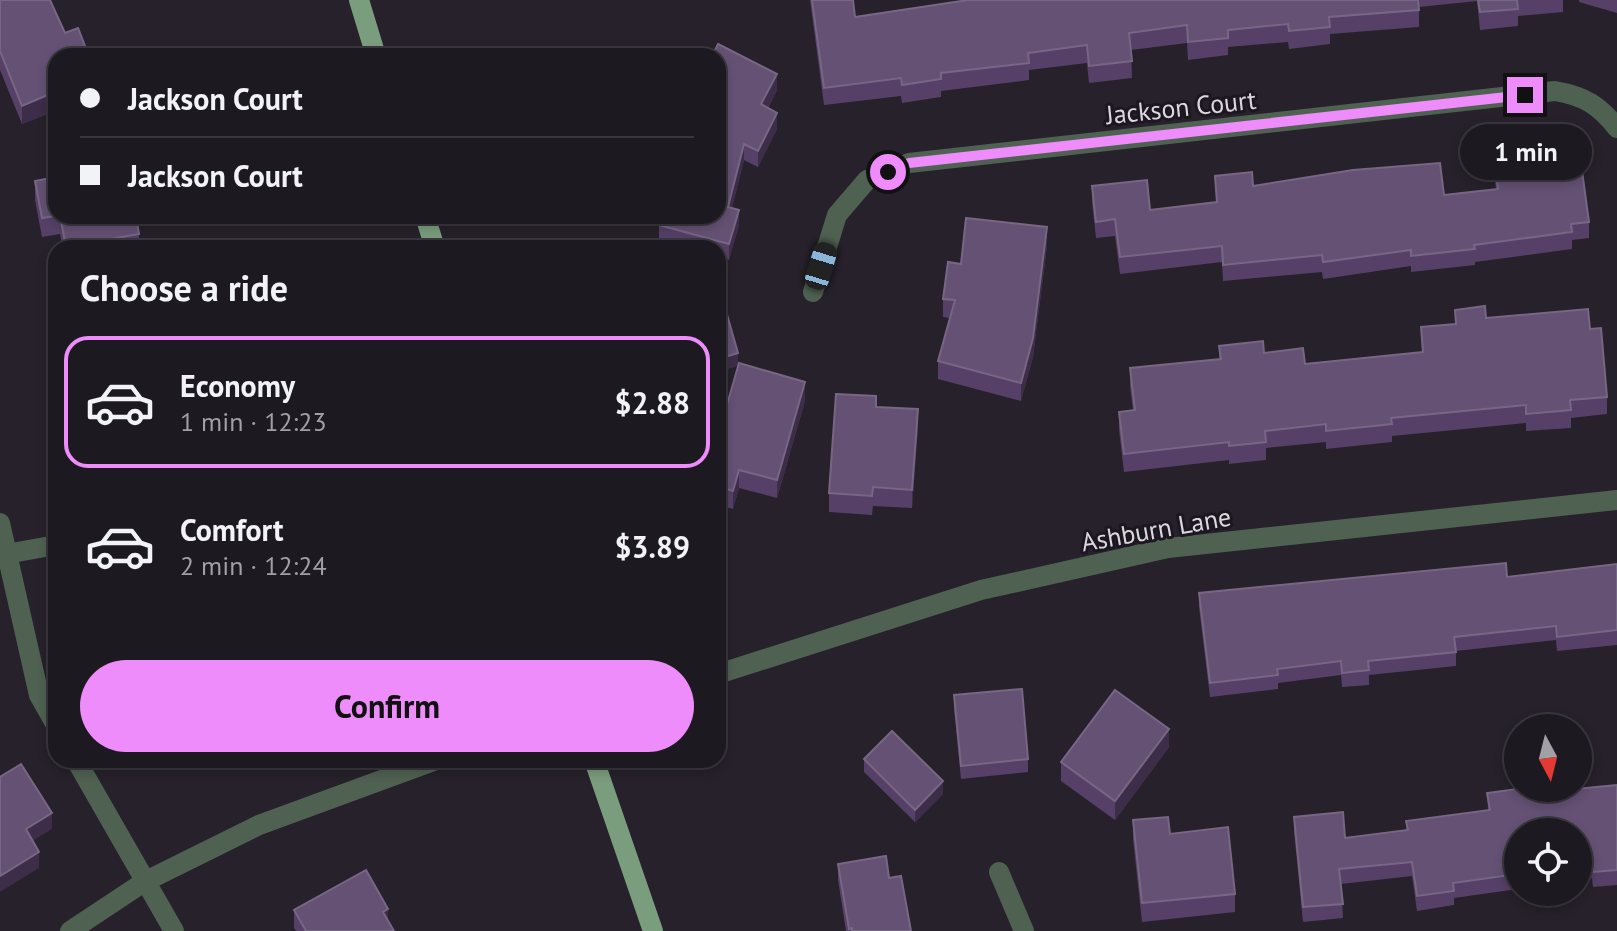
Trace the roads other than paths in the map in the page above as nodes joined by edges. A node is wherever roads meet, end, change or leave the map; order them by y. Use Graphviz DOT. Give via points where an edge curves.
graph roads {
  1 [pos="359,0"];
  2 [pos="374,48"];
  3 [pos="1617,128"];
  4 [pos="813,292"];
  5 [pos="1617,500"];
  6 [pos="0,523"];
  7 [pos="48,546"];
  8 [pos="6,554"];
  9 [pos="726,671"];
  10 [pos="48,711"];
  11 [pos="80,768"];
  12 [pos="414,768"];
  13 [pos="597,768"];
  14 [pos="999,872"];
  15 [pos="144,882"];
  16 [pos="70,931"];
  17 [pos="174,931"];
  18 [pos="653,931"];
  19 [pos="1024,931"];
  1 -- 2 [label="main road"];
  3 -- 4 [label="street, Jackson Court" via="1584,96 1555,91 909,163 867,180 837,215"];
  5 -- 9 [label="street, Ashburn Lane" via="1168,548 981,590"];
  6 -- 8 [label="street"];
  7 -- 8 [label="street"];
  8 -- 10 [label="street" via="39,695"];
  11 -- 15 [label="street"];
  12 -- 15 [label="street" via="259,825"];
  13 -- 18 [label="main road"];
  14 -- 19 [label="street"];
  15 -- 16 [label="street"];
  15 -- 17 [label="street"];
}
